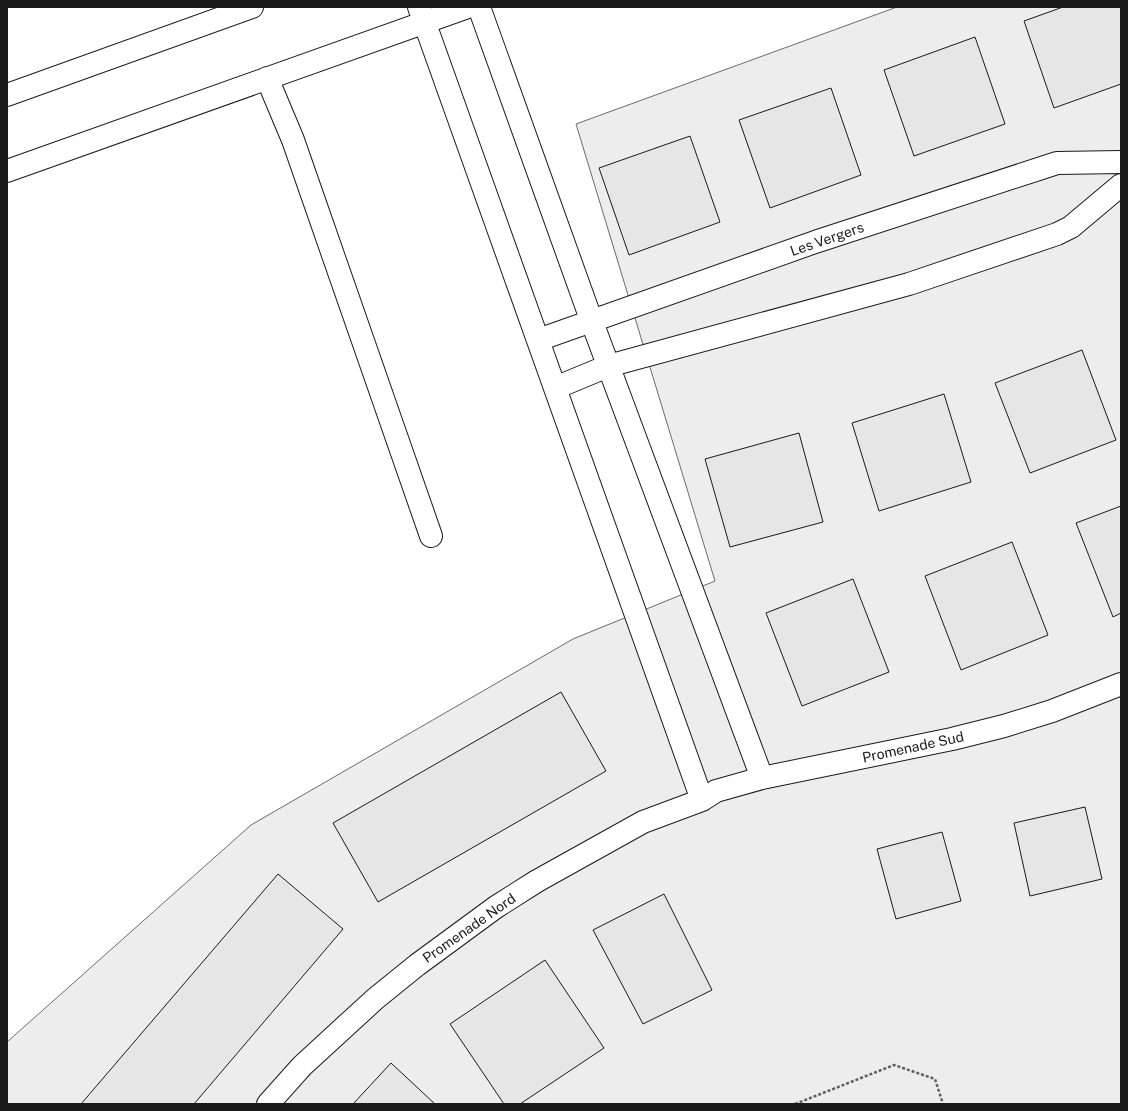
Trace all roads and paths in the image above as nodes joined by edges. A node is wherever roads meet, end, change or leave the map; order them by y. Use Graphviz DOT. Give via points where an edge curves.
graph roads {
  1 [pos="252,7"];
  2 [pos="468,7"];
  3 [pos="480,7"];
  4 [pos="422,14"];
  5 [pos="267,78"];
  6 [pos="7,95"];
  7 [pos="1121,162"];
  8 [pos="7,171"];
  9 [pos="1121,185"];
  10 [pos="592,322"];
  11 [pos="538,340"];
  12 [pos="608,366"];
  13 [pos="555,388"];
  14 [pos="431,536"];
  15 [pos="1121,684"];
  16 [pos="762,778"];
  17 [pos="702,800"];
  18 [pos="268,1104"];
  19 [pos="795,1104"];
  20 [pos="943,1104"];
  1 -- 6 [label="street"];
  2 -- 4 [label="street"];
  3 -- 10 [label="street"];
  4 -- 5 [label="street"];
  4 -- 11 [label="street"];
  5 -- 8 [label="street"];
  5 -- 14 [label="street" via="293,140"];
  7 -- 10 [label="street, Les Vergers" via="1057,164 815,242"];
  9 -- 12 [label="street" via="1076,223 1057,234 909,284"];
  10 -- 11 [label="street, Les Vergers"];
  10 -- 12 [label="street"];
  11 -- 13 [label="street"];
  12 -- 13 [label="street"];
  12 -- 16 [label="street"];
  13 -- 17 [label="street"];
  15 -- 16 [label="street, Promenade Sud" via="1052,711 1004,726"];
  16 -- 17 [label="street, Promenade Sud" via="716,791"];
  17 -- 18 [label="street, Promenade Nord" via="643,822 537,881 496,908 417,964 375,999 302,1066"];
  19 -- 20 [label="path" via="894,1065 935,1079"];
}
